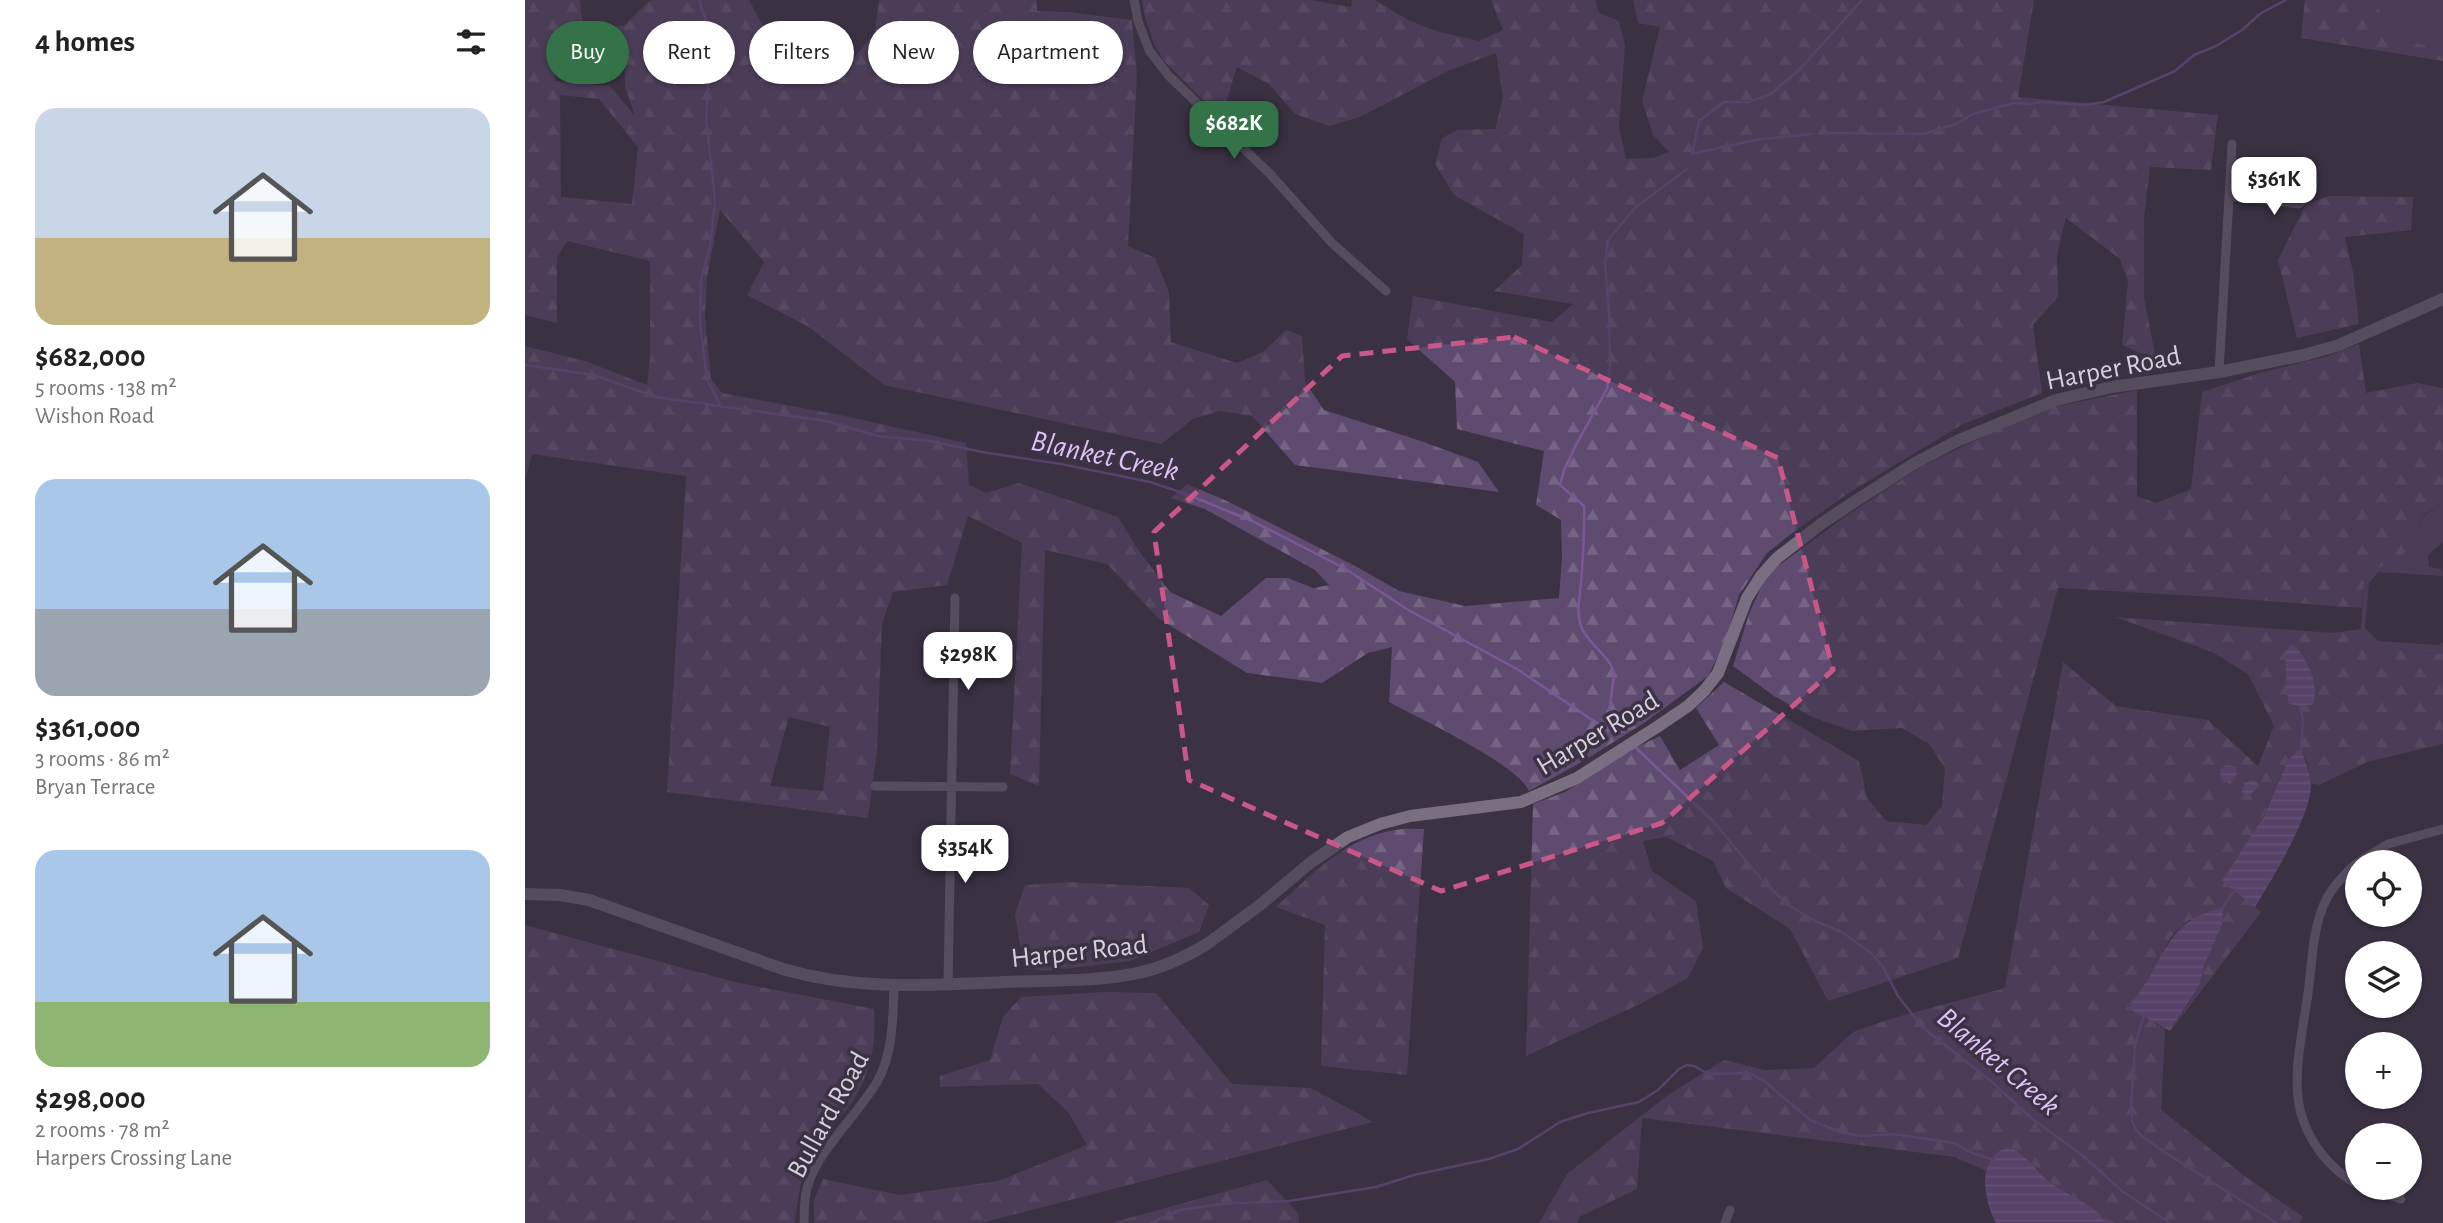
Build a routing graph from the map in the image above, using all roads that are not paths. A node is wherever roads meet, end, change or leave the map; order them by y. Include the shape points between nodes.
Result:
1 (1134, 0) edge
2 (2232, 144) dead end
3 (2230, 196) junction
4 (2308, 196) dead end
5 (1386, 291) dead end
6 (2443, 299) edge
7 (2219, 372) junction
8 (955, 598) dead end
9 (875, 786) dead end
10 (952, 786) junction
11 (1003, 787) dead end
12 (2443, 829) edge
13 (2378, 850) edge
14 (2345, 876) edge
15 (525, 894) edge
16 (948, 984) junction
17 (894, 986) junction
18 (2345, 1175) edge
19 (1730, 1210) dead end
20 (804, 1223) edge
21 (1725, 1223) edge

1 - 5 street via 1149,50 1168,75 1270,174 1332,243
2 - 3 street
3 - 4 street via 2299,204
3 - 7 street
6 - 7 street, Harper Road via 2339,345
7 - 16 street, Harper Road via 2056,400 1957,440 1888,481 1800,539 1761,576 1747,598 1718,673 1704,691 1577,778 1521,802 1433,812 1361,830 1332,847 1207,944 1151,970 1113,977
8 - 10 street
9 - 10 street
10 - 11 street
10 - 16 street
12 - 13 street
14 - 18 street via 2322,908 2316,931 2298,1093 2310,1136 2330,1164
15 - 17 street, Harper Road via 589,900 808,976
16 - 17 street, Harper Road
17 - 20 street, Bullard Road via 888,1049 878,1080 808,1184
19 - 21 street

